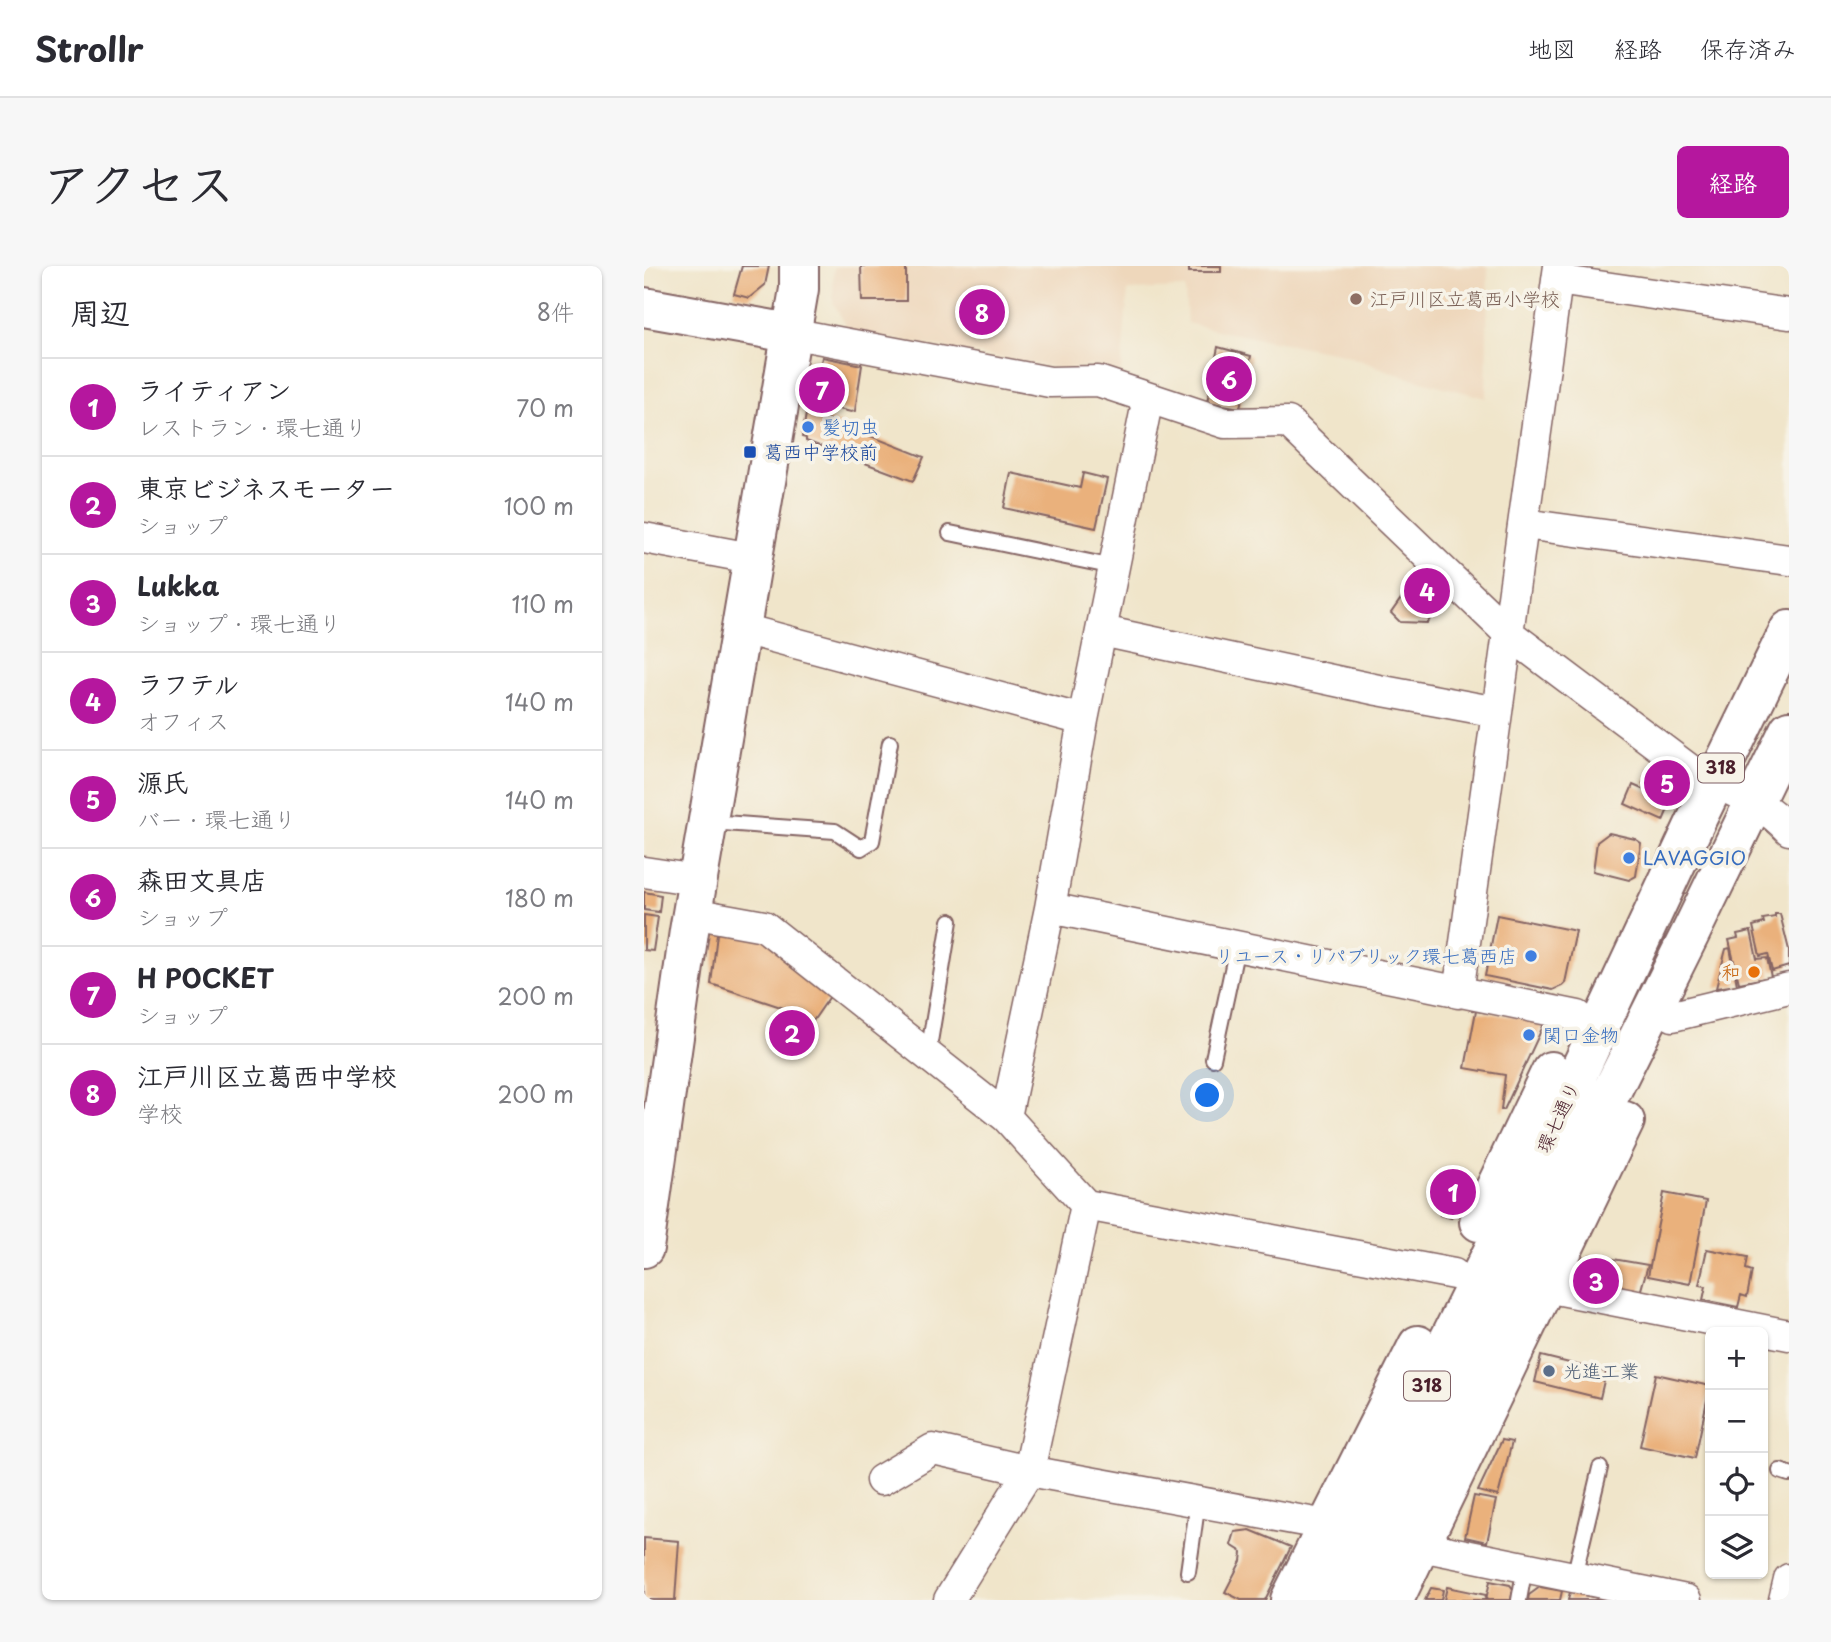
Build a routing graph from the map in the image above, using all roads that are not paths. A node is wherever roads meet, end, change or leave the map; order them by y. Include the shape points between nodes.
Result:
1 (799, 266) edge
2 (1558, 273) edge
3 (644, 307) edge
4 (1789, 314) edge
5 (790, 333) junction
6 (1147, 398) junction
7 (1524, 524) junction
8 (950, 533) dead end
9 (644, 538) edge
10 (751, 558) junction
11 (1789, 560) edge
12 (1114, 568) junction
13 (739, 628) junction
14 (1789, 629) edge
15 (1102, 631) junction
16 (1508, 633) junction
17 (1497, 712) junction
18 (1083, 720) junction
19 (1789, 730) edge
20 (890, 743) dead end
21 (1714, 784) junction
22 (1755, 800) junction
23 (708, 822) junction
24 (1789, 830) edge
25 (644, 872) edge
26 (695, 896) junction
27 (1051, 908) junction
28 (1656, 909) junction
29 (950, 921) dead end
30 (1691, 932) junction
31 (1237, 947) junction
32 (1789, 988) edge
33 (1458, 993) junction
34 (1578, 1016) junction
35 (1673, 1016) junction
36 (928, 1055) junction
37 (1213, 1059) dead end
38 (1006, 1117) junction
39 (1548, 1178) junction
40 (1086, 1205) junction
41 (644, 1248) edge
42 (1454, 1274) junction
43 (1546, 1287) junction
44 (1789, 1335) edge
45 (1600, 1468) dead end
46 (1029, 1471) junction
47 (881, 1480) dead end
48 (1198, 1501) junction
49 (1326, 1525) junction
50 (1421, 1546) junction
51 (1525, 1567) junction
52 (1188, 1572) dead end
53 (1574, 1577) junction
54 (1789, 1579) edge
55 (949, 1600) edge
56 (1290, 1600) edge
57 (1320, 1600) edge
58 (1359, 1600) edge
59 (1394, 1600) edge
60 (1519, 1600) edge
61 (1686, 1600) edge
62 (1784, 1600) edge

1 - 5 main road via 800,285
2 - 4 street
2 - 7 street
3 - 5 main road
5 - 6 street via 1051,382 1098,381
5 - 10 main road
6 - 12 street
6 - 16 street via 1225,423 1288,422
7 - 11 street
7 - 16 street
8 - 12 lane
9 - 10 street
10 - 13 main road
12 - 15 street
13 - 18 street
13 - 23 main road
14 - 21 main road, 環七通り / 318
15 - 17 street
15 - 18 street
16 - 17 street
16 - 21 street
17 - 33 street
18 - 27 street
19 - 22 main road, 環七通り / 318
20 - 23 lane via 872,841 861,848 835,831
21 - 22 street
21 - 28 main road, 環七通り / 318
22 - 24 street
22 - 30 main road, 環七通り / 318
23 - 26 main road
25 - 26 street
26 - 36 street via 764,926
26 - 41 main road
27 - 31 street
27 - 38 street
28 - 34 main road via 1589,994
28 - 39 main road, 環七通り / 318
29 - 36 lane
30 - 35 main road, 318
30 - 39 main road, 環七通り / 318
31 - 33 street
31 - 37 lane
32 - 35 street
33 - 34 street
34 - 42 main road
35 - 43 main road, 318
36 - 38 street
38 - 40 street
39 - 57 main road, 環七通り / 318
39 - 58 main road, 環七通り / 318
40 - 42 street
40 - 46 street
42 - 49 main road
43 - 44 street
43 - 50 main road, 318
45 - 53 lane
46 - 47 street via 933,1449
46 - 48 street
46 - 55 street
48 - 49 street
48 - 52 lane
49 - 56 main road
50 - 51 street
50 - 59 main road, 318
51 - 53 street
51 - 60 lane
53 - 61 street
54 - 62 street

